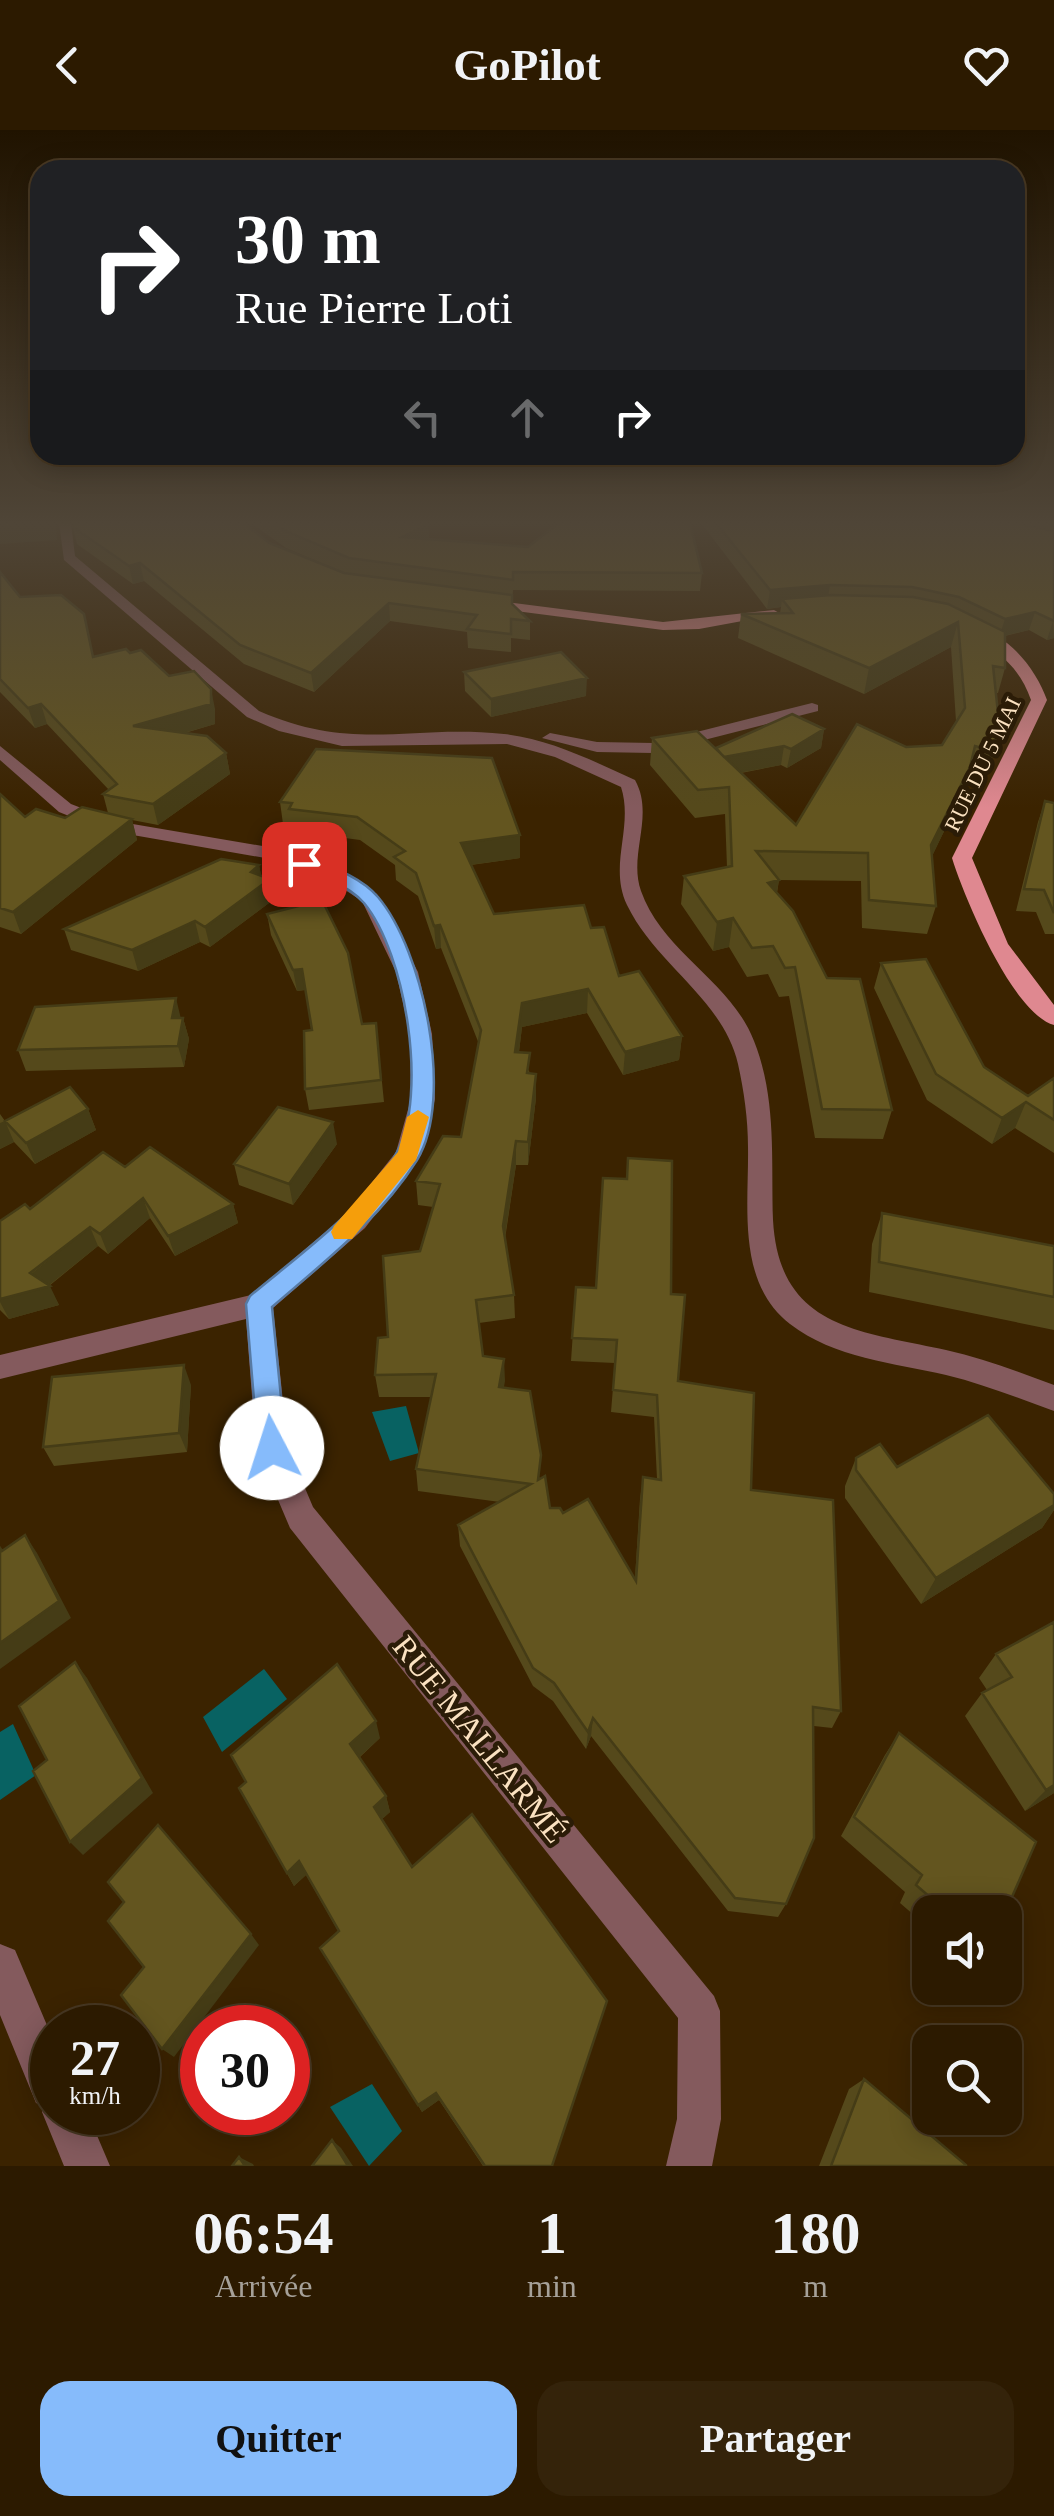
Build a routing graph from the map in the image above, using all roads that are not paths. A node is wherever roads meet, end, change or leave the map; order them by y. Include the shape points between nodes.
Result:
1 (140, 618) edge
2 (601, 618) edge
3 (747, 618) edge
4 (958, 626) edge
5 (812, 708) dead end
6 (492, 737) junction
7 (0, 751) edge
8 (1054, 1018) edge
9 (259, 1304) junction
10 (0, 1367) edge
11 (1054, 1398) edge
12 (0, 1964) edge
13 (30, 2035) edge
14 (74, 2135) edge
15 (87, 2166) edge
16 (689, 2166) edge

1 - 6 street via 253,714 287,732 361,742
2 - 3 main road via 664,626
4 - 8 main road, RUE DU 5 MAI via 1018,660 1031,672 1040,700 962,858 998,947
5 - 6 street via 653,748 597,748 516,731
6 - 11 street via 629,784 636,798 626,865 630,890 665,951 732,1018 760,1123 768,1275 796,1312 837,1336 970,1368
7 - 9 street via 64,808 111,826 274,854 332,873 370,898 383,920 406,972 421,1034 423,1099 408,1154 356,1221
9 - 10 street
9 - 16 street, RUE MALLARMÉ via 272,1448 300,1517 700,2011 698,2120
12 - 13 street
14 - 15 street

